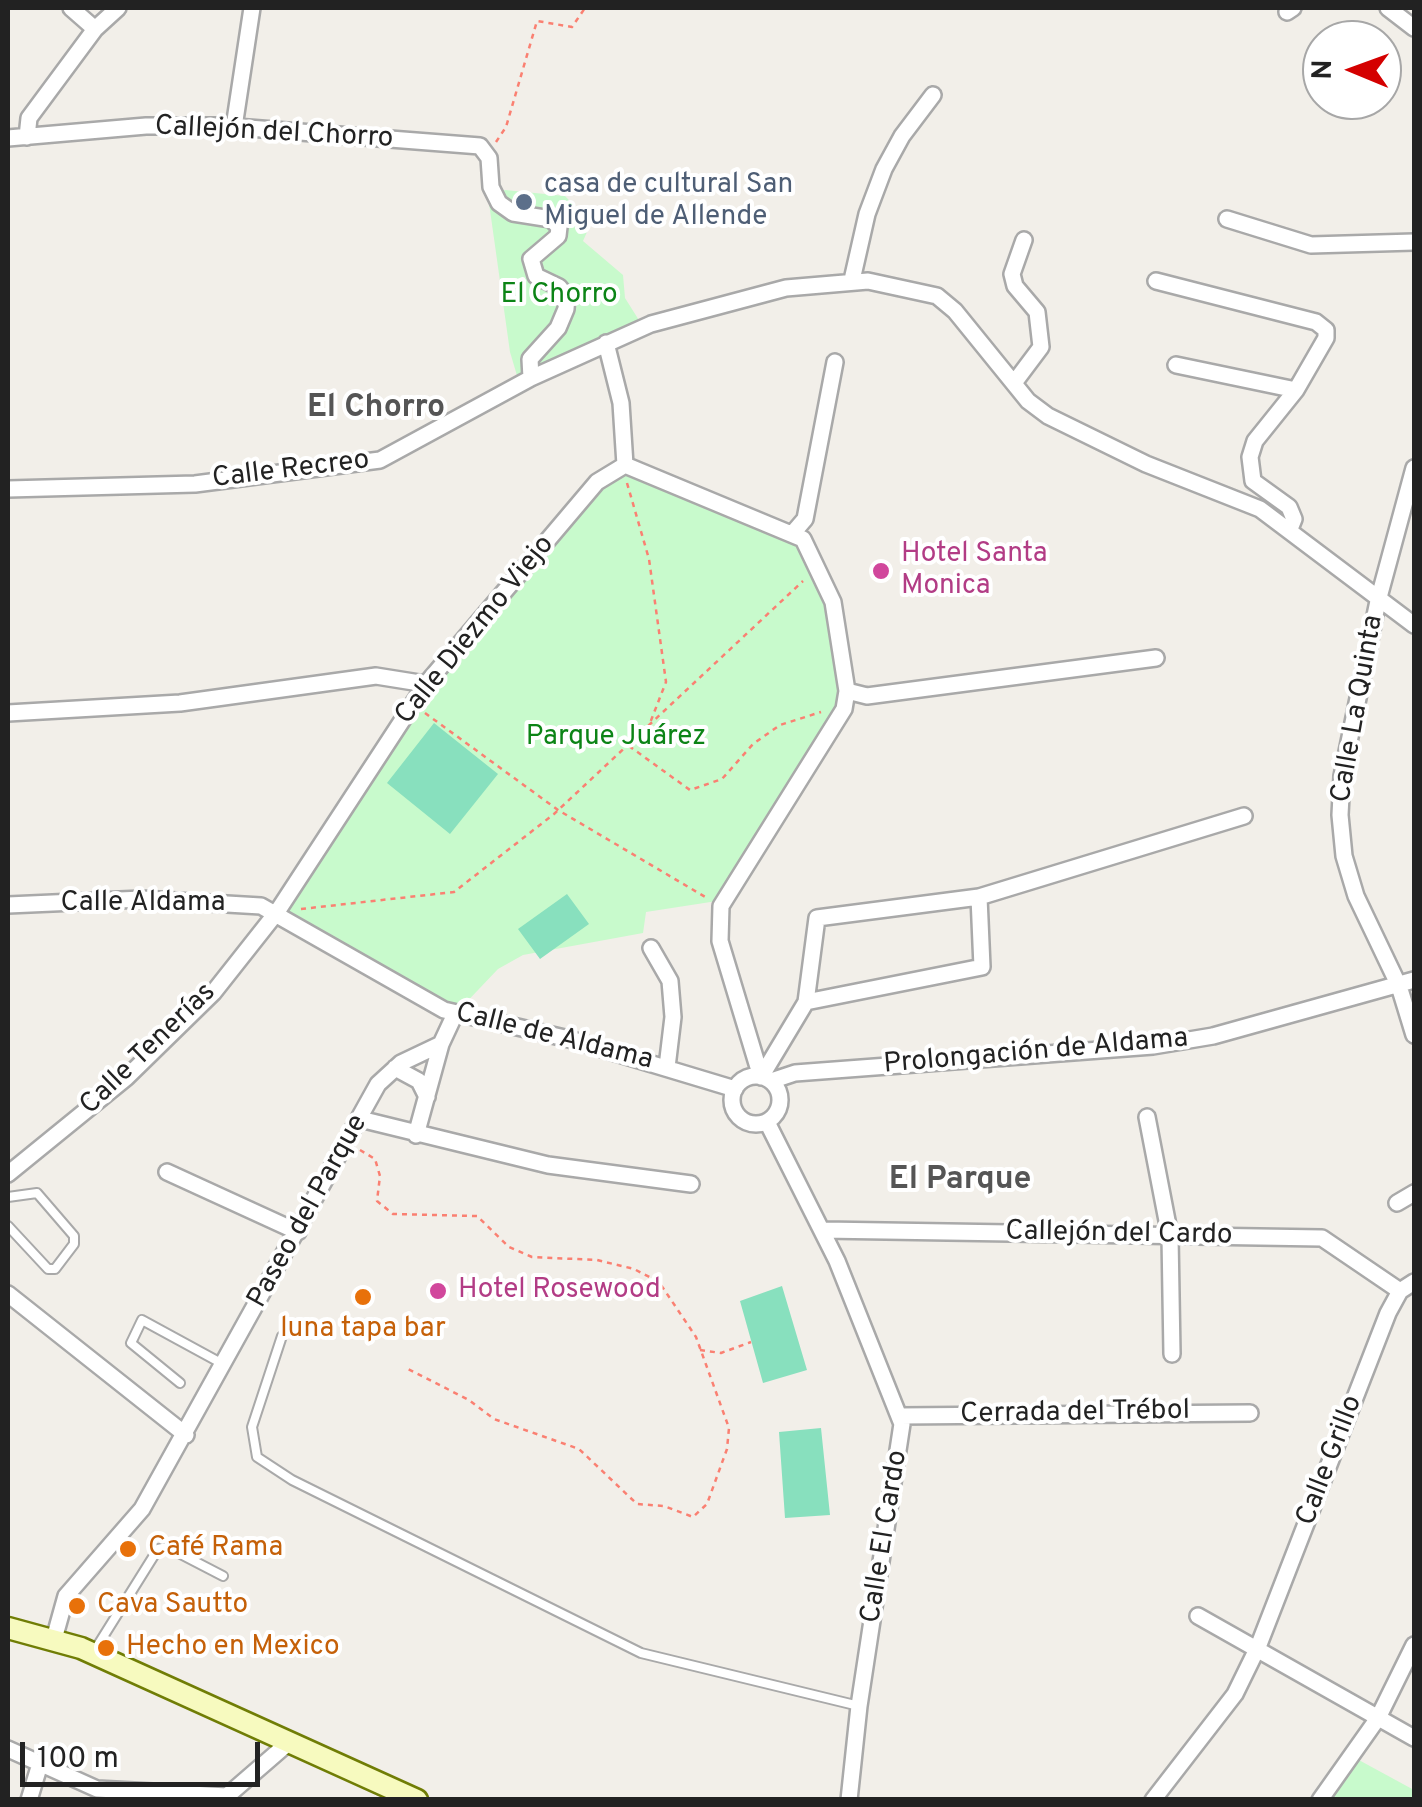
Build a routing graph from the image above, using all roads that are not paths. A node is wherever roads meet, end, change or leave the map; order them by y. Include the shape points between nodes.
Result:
1 (71, 8) edge
2 (118, 8) edge
3 (252, 8) edge
4 (1388, 8) edge
5 (1414, 28) edge
6 (95, 29) junction
7 (933, 94) dead end
8 (234, 127) junction
9 (27, 136) junction
10 (8, 138) edge
11 (1227, 219) dead end
12 (1024, 240) dead end
13 (1414, 242) edge
14 (852, 280) junction
15 (1156, 281) dead end
16 (606, 343) junction
17 (835, 362) dead end
18 (1176, 365) dead end
19 (531, 378) junction
20 (1014, 382) junction
21 (1296, 390) junction
22 (625, 466) junction
23 (1414, 468) edge
24 (8, 489) edge
25 (1290, 528) junction
26 (793, 533) junction
27 (1378, 601) junction
28 (1414, 624) edge
29 (1156, 658) dead end
30 (426, 684) junction
31 (848, 691) junction
32 (8, 713) edge
33 (1244, 816) dead end
34 (979, 897) junction
35 (8, 905) edge
36 (277, 912) junction
37 (651, 948) dead end
38 (1407, 983) edge
39 (806, 1002) junction
40 (455, 1014) junction
41 (1414, 1035) edge
42 (440, 1044) junction
43 (667, 1067) junction
44 (395, 1068) junction
45 (764, 1078) junction
46 (735, 1089) junction
47 (427, 1097) junction
48 (1147, 1118) dead end
49 (360, 1119) junction
50 (767, 1122) junction
51 (416, 1135) junction
52 (167, 1172) dead end
53 (8, 1174) edge
54 (690, 1184) dead end
55 (1414, 1194) edge
56 (8, 1197) edge
57 (1397, 1202) dead end
58 (8, 1226) edge
59 (822, 1230) junction
60 (298, 1232) junction
61 (1170, 1236) junction
62 (1407, 1286) edge
63 (8, 1294) edge
64 (282, 1336) dead end
65 (1172, 1354) dead end
66 (225, 1365) junction
67 (180, 1382) dead end
68 (1250, 1413) dead end
69 (900, 1416) junction
70 (186, 1435) junction
71 (223, 1576) dead end
72 (1198, 1616) dead end
73 (10, 1626) edge
74 (54, 1639) junction
75 (1414, 1645) edge
76 (1258, 1648) junction
77 (93, 1653) junction
78 (859, 1706) junction
79 (1378, 1718) junction
80 (1414, 1738) edge
81 (287, 1744) junction
82 (8, 1749) edge
83 (40, 1764) junction
84 (379, 1792) edge
85 (29, 1800) edge
86 (417, 1800) edge
87 (849, 1800) edge
88 (1153, 1800) edge
89 (1320, 1800) edge

1 - 6 street
2 - 6 street
3 - 8 street
4 - 5 street
6 - 9 street via 29,118
7 - 14 street via 884,170
8 - 9 street, Callejón del Chorro
8 - 19 street, Callejón del Chorro via 480,146 499,203 558,227 558,236 530,259 536,276 567,298 566,309 530,359
9 - 10 street, Callejón del Chorro
11 - 13 street via 1311,245
12 - 20 street via 1012,274 1036,312 1041,347
14 - 16 street, Calle Recreo via 746,298
14 - 20 street, Calle Recreo via 937,296
15 - 21 street via 1316,322 1326,338
16 - 19 street, Calle Recreo
16 - 22 street via 622,403
17 - 26 street via 805,519
18 - 21 street
19 - 24 street, Calle Recreo via 380,460 163,486
20 - 25 street, Calle Recreo via 1048,416 1097,442 1260,509
21 - 25 street via 1250,457 1254,481 1288,507
22 - 26 street
22 - 30 street, Calle Diezmo Viejo via 598,482
23 - 27 street, Calle La Quinta
25 - 27 street
26 - 31 street via 819,566 833,602
27 - 28 street
27 - 38 street, Calle La Quinta via 1340,815 1356,896
29 - 31 street via 867,696
30 - 32 street via 376,676 146,707
30 - 36 street, Calle Diezmo Viejo
31 - 45 street via 834,727 721,906 720,941
33 - 34 street
34 - 39 street via 818,918
34 - 39 street via 982,967
35 - 36 street, Calle Aldama via 142,899
36 - 40 street, Calle de Aldama
36 - 53 street, Calle Tenerías via 160,1048
37 - 43 street via 670,981
38 - 41 street, Calle La Quinta
38 - 45 street, Prolongación de Aldama via 1153,1046
39 - 45 street
40 - 42 street
40 - 43 street, Calle de Aldama
42 - 44 street, Paseo del Parque
42 - 47 street
43 - 46 street, Calle de Aldama
44 - 47 street via 419,1082
44 - 49 street, Paseo del Parque
45 - 46 street via 750,1077
45 - 50 street via 780,1100
46 - 50 street via 738,1115
47 - 51 street
48 - 61 street
49 - 51 street
49 - 60 street, Paseo del Parque
50 - 59 street, Calle El Cardo
51 - 54 street via 548,1165
52 - 60 street
55 - 57 street
56 - 58 lane via 38,1193 74,1244 48,1269
59 - 61 street, Callejón del Cardo
59 - 69 street, Calle El Cardo
60 - 66 street, Paseo del Parque
61 - 62 street, Callejón del Cardo via 1322,1238
61 - 65 street
62 - 76 street, Calle Grillo
63 - 70 street
64 - 78 lane via 252,1427 257,1457 280,1472 641,1653
66 - 67 lane via 142,1320 131,1343
66 - 70 street, Paseo del Parque
68 - 69 street, Cerrada del Trébol
69 - 78 street, Calle El Cardo via 900,1456
70 - 74 street, Paseo del Parque via 142,1509 66,1596
71 - 77 lane via 167,1546 158,1549
72 - 76 street
73 - 74 main road
74 - 77 main road
75 - 79 street
76 - 79 street
76 - 88 street, Calle Grillo via 1228,1704
77 - 81 main road
78 - 87 street, Calle El Cardo
79 - 80 street
79 - 89 street
81 - 83 street via 227,1796 97,1789
81 - 84 main road
82 - 83 street
83 - 85 street
84 - 86 main road

